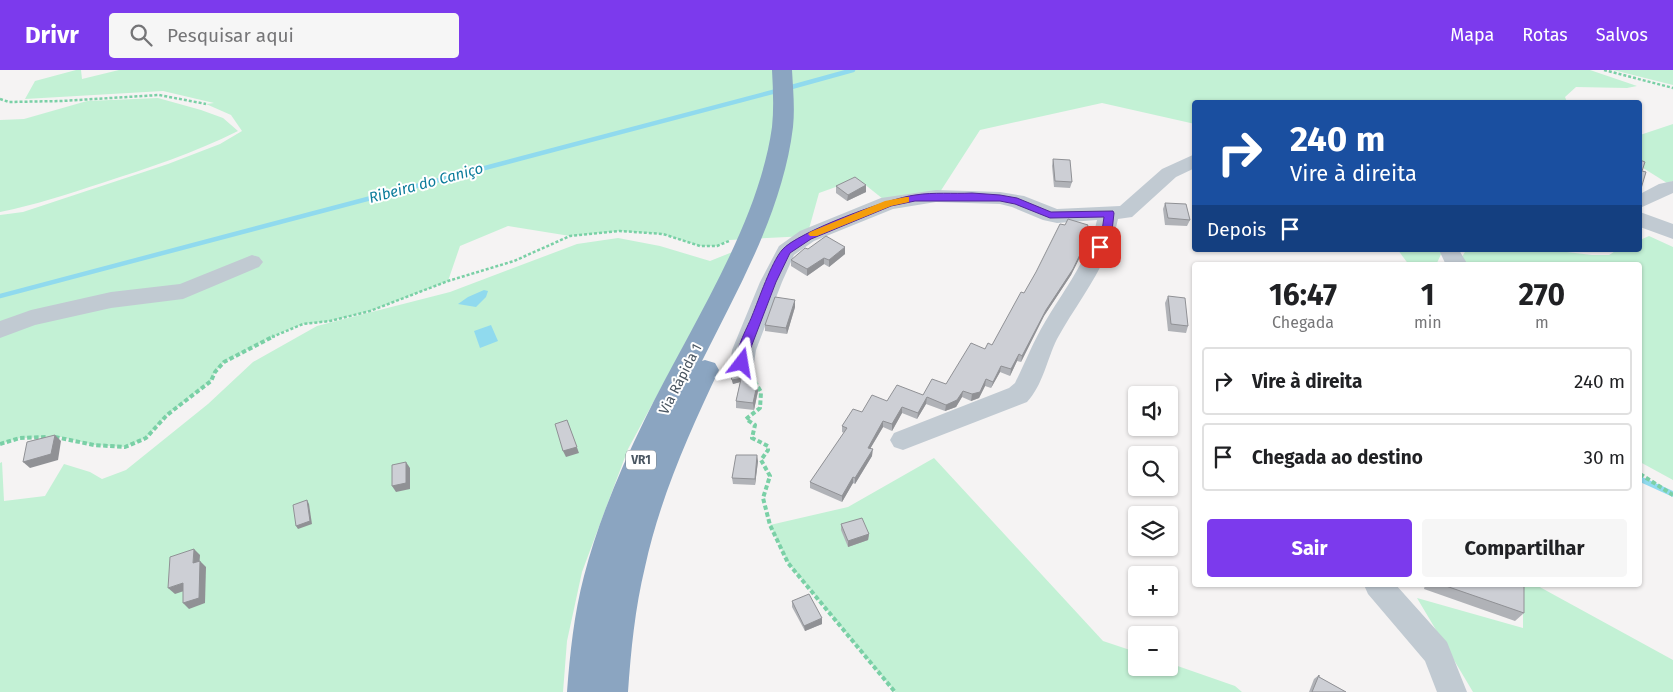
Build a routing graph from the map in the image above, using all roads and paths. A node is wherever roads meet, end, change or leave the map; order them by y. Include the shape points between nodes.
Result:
1 (782, 70) edge
2 (797, 70) edge
3 (1604, 70) edge
4 (1673, 88) edge
5 (0, 99) edge
6 (206, 104) dead end
7 (1192, 162) edge
8 (1673, 187) edge
9 (1642, 201) edge
10 (1109, 213) junction
11 (1642, 219) edge
12 (1670, 226) edge
13 (750, 244) junction
14 (252, 262) dead end
15 (0, 330) edge
16 (742, 363) joint
17 (903, 440) dead end
18 (0, 444) edge
19 (1642, 475) edge
20 (1673, 495) edge
21 (1380, 587) edge
22 (585, 692) edge
23 (610, 692) edge
24 (895, 692) edge
25 (1452, 692) edge

1 - 13 highway, Via Rápida 1 / VR1 via 783,133
2 - 13 highway, Via Rápida 1 / VR1 via 800,110 794,161 779,210
3 - 4 path
5 - 6 path via 8,102 62,101 159,94
7 - 10 street via 1169,173 1125,212
8 - 9 street
10 - 16 street via 1057,216 1000,198 936,196 888,203 807,236 786,251 771,282
10 - 17 street via 1107,231 1085,278 1045,341 1023,390 1018,395
11 - 12 street
13 - 18 path via 729,240 717,246 700,246 663,234 620,231 570,236 514,261 448,281 370,311 303,324 282,332 224,362 211,381 166,415 146,438 125,447 94,445 61,437 20,438
13 - 22 highway, Via Rápida 1 / VR1 via 649,442 624,503 600,576 591,623
13 - 23 highway, Via Rápida 1 / VR1 via 691,399 646,503 620,604
14 - 15 street via 183,291 102,302 30,318
16 - 24 path via 747,366 761,392 760,408 746,419 755,425 752,438 768,446 761,460 770,476 763,498 770,525 788,563
19 - 20 path
21 - 25 street via 1437,652

